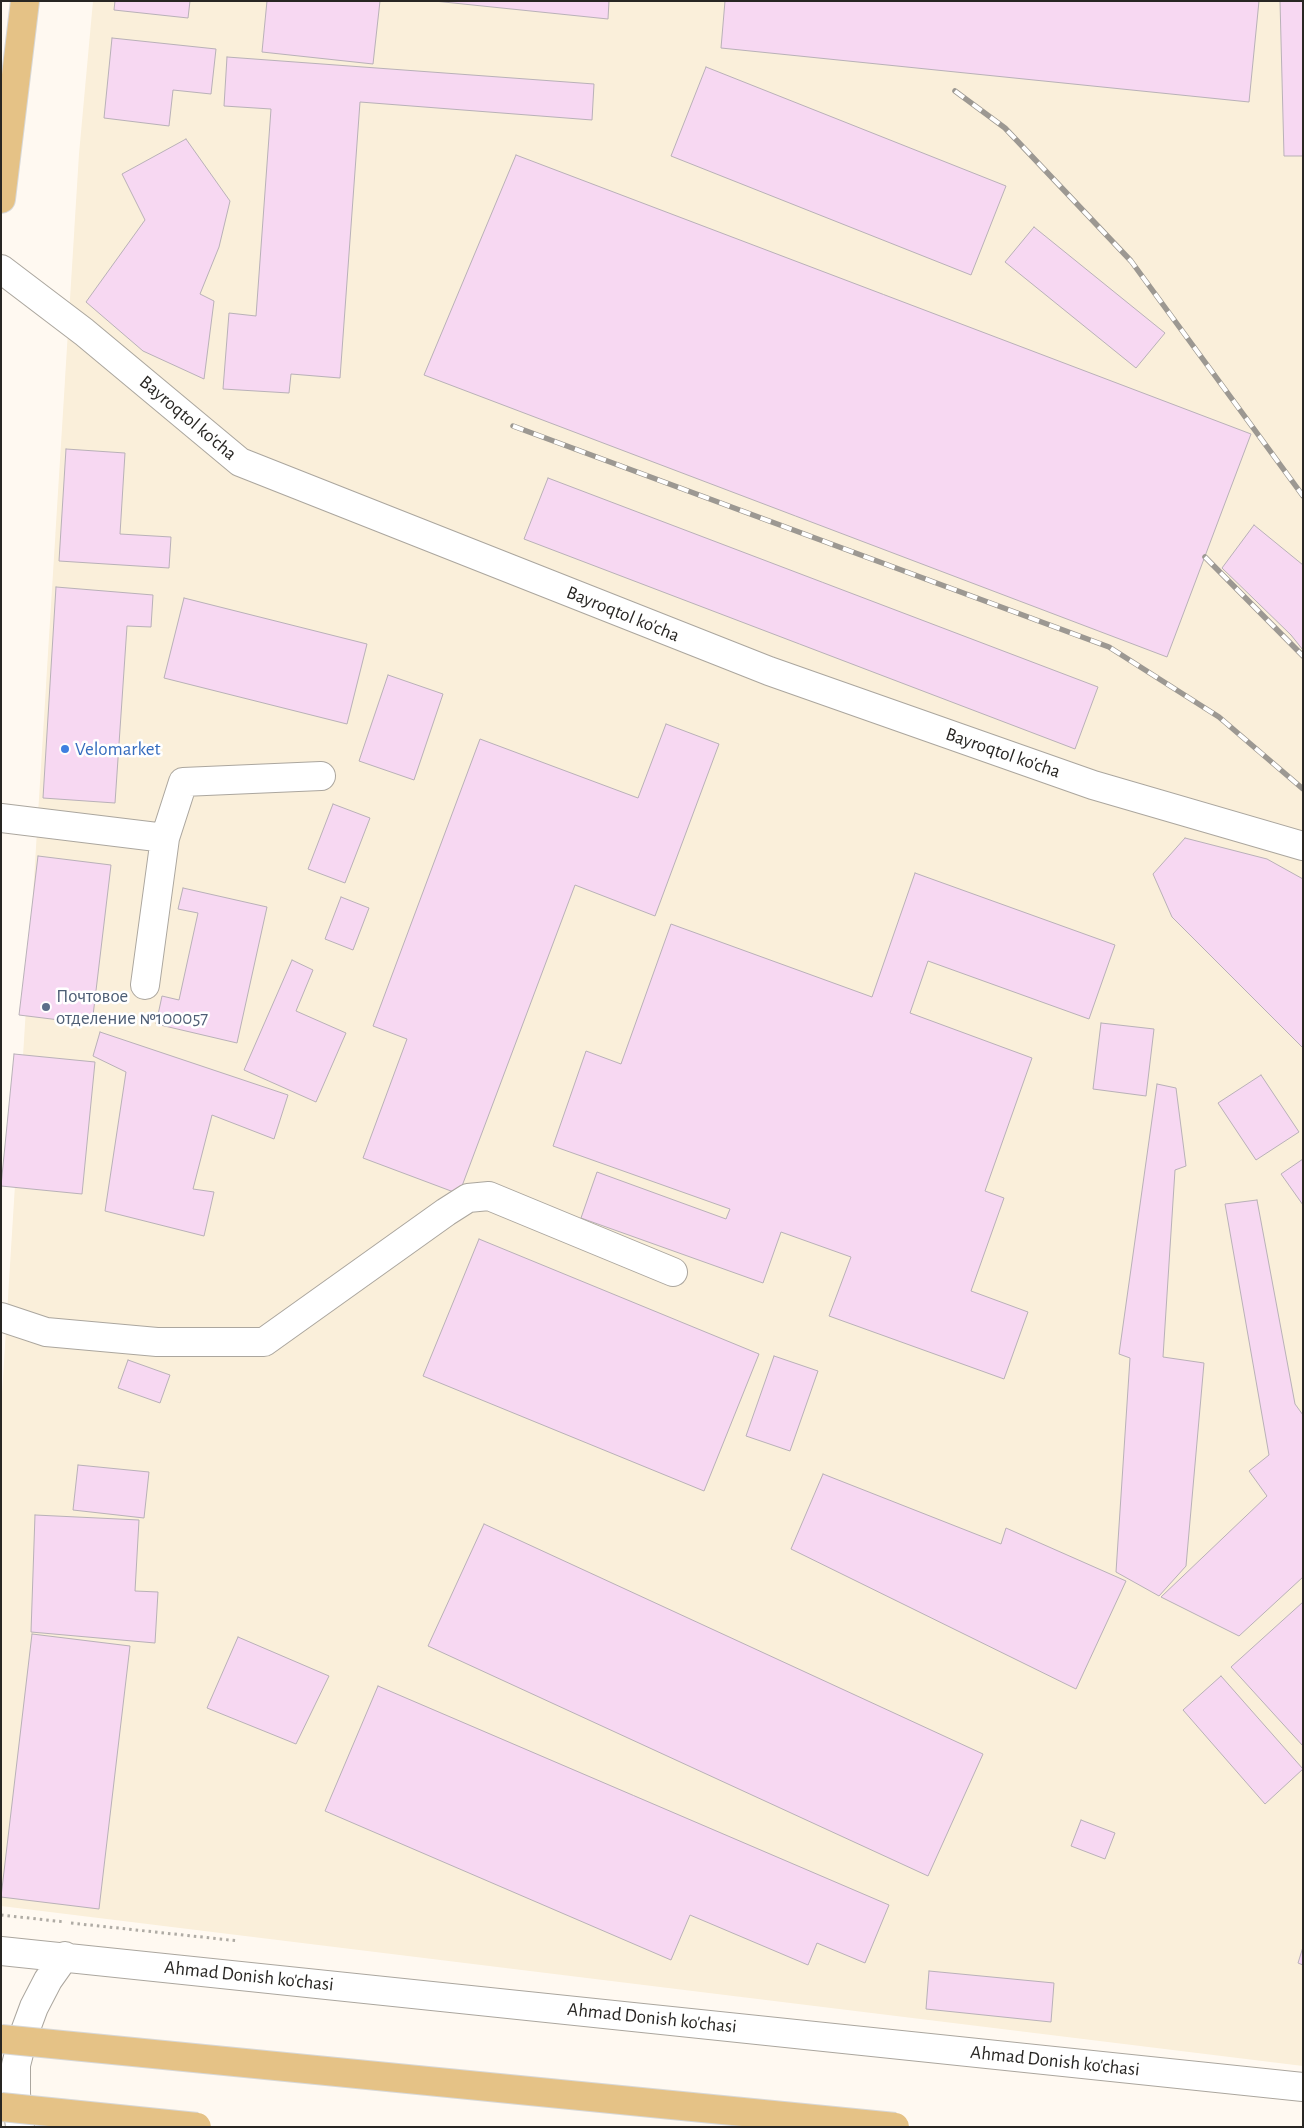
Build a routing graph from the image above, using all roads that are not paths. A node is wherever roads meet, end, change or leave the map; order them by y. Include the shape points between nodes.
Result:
1 (25, 1) edge
2 (1, 200) edge
3 (1, 269) edge
4 (321, 776) dead end
5 (1, 818) edge
6 (165, 838) junction
7 (1303, 846) edge
8 (145, 985) dead end
9 (673, 1272) dead end
10 (1, 1317) edge
11 (1, 1951) edge
12 (65, 1956) junction
13 (1, 2039) edge
14 (1303, 2087) edge
15 (1, 2107) edge
16 (20, 2127) edge
17 (197, 2127) edge
18 (895, 2127) edge

1 - 2 main road
3 - 7 street, Bayroqtol ko'cha via 84,332 240,462 769,671 1093,785
4 - 6 street via 183,782
5 - 6 street
6 - 8 street
9 - 10 street via 489,1196 468,1198 446,1212 264,1342 156,1342 46,1332
11 - 12 street, Ahmad Donish ko'chasi
12 - 14 street, Ahmad Donish ko'chasi
12 - 16 street via 48,1980 24,2034 16,2065
13 - 18 main road, bridge
15 - 17 main road, bridge

